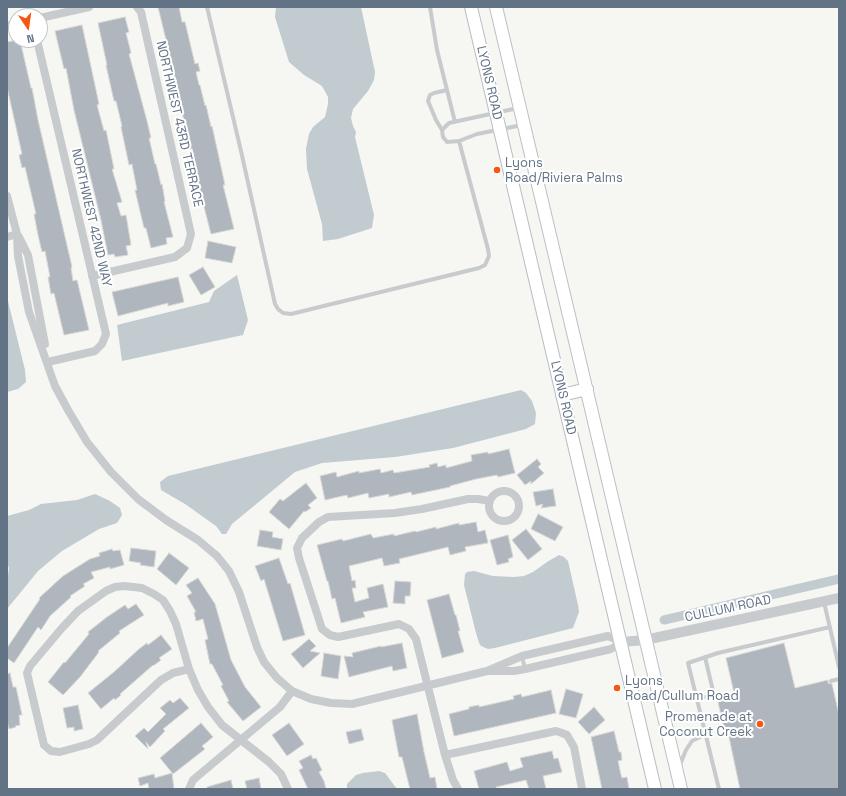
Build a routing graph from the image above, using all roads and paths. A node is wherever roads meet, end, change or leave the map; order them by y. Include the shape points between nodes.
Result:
1 (89, 7) edge
2 (137, 7) edge
3 (207, 7) edge
4 (430, 7) edge
5 (471, 7) edge
6 (496, 7) edge
7 (48, 16) edge
8 (39, 48) edge
9 (447, 90) junction
10 (520, 108) junction
11 (496, 113) junction
12 (455, 122) junction
13 (524, 125) junction
14 (442, 130) junction
15 (500, 130) junction
16 (459, 140) junction
17 (7, 196) edge
18 (17, 234) junction
19 (7, 237) edge
20 (92, 276) junction
21 (37, 297) junction
22 (27, 300) junction
23 (48, 362) junction
24 (587, 389) junction
25 (562, 395) junction
26 (490, 501) dead end
27 (839, 598) edge
28 (824, 602) junction
29 (830, 627) junction
30 (645, 640) junction
31 (622, 642) junction
32 (522, 656) junction
33 (705, 657) junction
34 (839, 666) edge
35 (189, 668) junction
36 (525, 669) junction
37 (487, 671) junction
38 (839, 679) edge
39 (831, 681) dead end
40 (427, 686) junction
41 (292, 691) junction
42 (697, 699) junction
43 (706, 734) junction
44 (241, 740) junction
45 (445, 756) junction
46 (677, 773) junction
47 (189, 788) edge
48 (288, 789) edge
49 (458, 789) edge
50 (582, 789) edge
51 (656, 789) edge
52 (680, 789) edge
53 (719, 789) edge

1 - 7 street
2 - 20 street, NORTHWEST 43RD TERRACE via 141,12 191,234 187,248 175,257
3 - 16 lane via 275,304 283,313 291,314 485,265 489,256 488,249
4 - 9 lane
5 - 11 main road, LYONS ROAD
6 - 10 main road, LYONS ROAD
8 - 20 street, NORTHWEST 42ND WAY
9 - 12 lane
9 - 14 lane via 434,93 428,101
10 - 11 lane
10 - 13 main road, LYONS ROAD
11 - 12 lane
11 - 15 main road, LYONS ROAD
12 - 14 lane via 449,123
13 - 15 lane
13 - 24 main road, LYONS ROAD
14 - 16 lane via 447,142
15 - 16 lane
15 - 25 main road, LYONS ROAD
17 - 18 street
18 - 19 street
18 - 21 street via 28,255
18 - 22 street via 18,256
20 - 23 street, NORTHWEST 42ND WAY via 106,334 102,344 95,351
21 - 22 lane
21 - 23 street
22 - 23 street
23 - 41 street via 55,386 68,410 87,442 111,472 138,499 198,540 217,556 229,571 264,662
24 - 25 main road
24 - 30 main road, LYONS ROAD
25 - 31 main road, LYONS ROAD
26 - 40 street via 468,499 395,513 328,518 302,538 297,548 322,629 338,637 399,624 409,629 416,639
27 - 28 street, CULLUM ROAD
28 - 29 lane
28 - 30 street, CULLUM ROAD
29 - 33 lane
29 - 34 lane
30 - 31 street, CULLUM ROAD
30 - 46 main road, LYONS ROAD
31 - 32 street via 608,636
31 - 36 street via 611,649
31 - 51 main road, LYONS ROAD
32 - 36 lane
32 - 37 street
33 - 42 lane via 688,663
33 - 42 lane via 714,695
35 - 35 street via 161,680 97,740 60,752 51,751 44,745 27,673 30,666 78,611 106,591 124,586 142,588 163,600 176,624
35 - 44 street via 208,707 222,725
36 - 37 street
37 - 40 street
38 - 39 lane
40 - 41 street via 352,704 311,699
40 - 45 street
41 - 44 street via 280,707
42 - 43 lane
43 - 46 lane via 692,741
43 - 53 lane
44 - 47 street via 193,780
44 - 48 street via 281,774
45 - 49 street
45 - 50 street via 556,731 567,735 574,747
46 - 52 main road, LYONS ROAD

